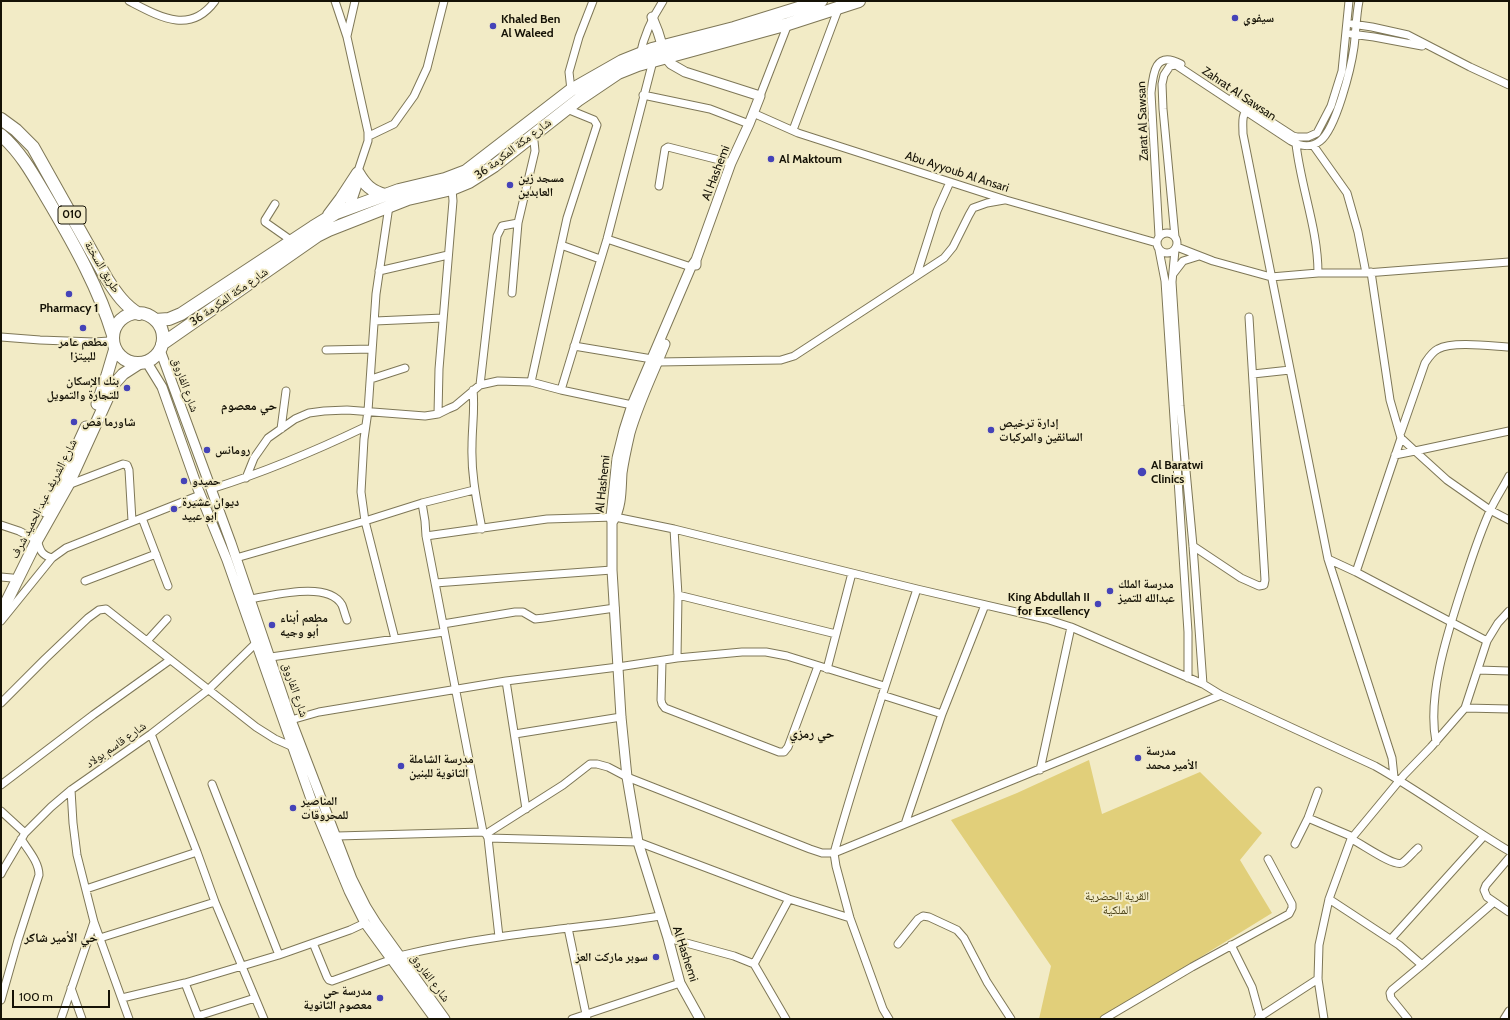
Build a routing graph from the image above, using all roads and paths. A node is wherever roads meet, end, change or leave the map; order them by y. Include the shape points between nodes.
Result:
1 (129, 1) edge
2 (215, 1) edge
3 (335, 1) edge
4 (356, 1) edge
5 (444, 1) edge
6 (593, 1) edge
7 (663, 1) edge
8 (821, 1) edge
9 (859, 1) edge
10 (1349, 1) edge
11 (1358, 1) edge
12 (803, 4) edge
13 (839, 7) junction
14 (652, 17) junction
15 (788, 24) junction
16 (1347, 24) junction
17 (1355, 24) junction
18 (1345, 33) junction
19 (1354, 35) junction
20 (347, 37) junction
21 (1432, 49) junction
22 (664, 52) junction
23 (639, 59) junction
24 (653, 61) junction
25 (1509, 85) edge
26 (571, 90) junction
27 (643, 96) junction
28 (760, 96) junction
29 (567, 109) junction
30 (1246, 109) junction
31 (753, 113) junction
32 (1, 119) edge
33 (749, 124) junction
34 (793, 130) junction
35 (1, 135) edge
36 (369, 136) junction
37 (531, 136) junction
38 (1296, 144) junction
39 (1313, 145) junction
40 (731, 163) junction
41 (358, 173) junction
42 (950, 182) junction
43 (659, 186) dead end
44 (452, 189) junction
45 (387, 200) junction
46 (1006, 200) junction
47 (275, 204) dead end
48 (350, 207) junction
49 (365, 215) junction
50 (326, 219) junction
51 (518, 223) junction
52 (317, 236) junction
53 (1175, 237) junction
54 (607, 239) junction
55 (292, 241) junction
56 (1158, 243) junction
57 (561, 245) junction
58 (1176, 248) junction
59 (448, 255) junction
60 (1200, 256) junction
61 (600, 259) junction
62 (1509, 262) edge
63 (694, 264) junction
64 (379, 271) junction
65 (1369, 272) junction
66 (917, 274) junction
67 (1318, 274) junction
68 (1172, 276) junction
69 (1271, 277) junction
70 (512, 293) dead end
71 (139, 314) junction
72 (1250, 317) dead end
73 (443, 318) junction
74 (155, 320) junction
75 (375, 321) junction
76 (1, 336) edge
77 (114, 342) junction
78 (574, 346) junction
79 (161, 347) junction
80 (1509, 347) edge
81 (372, 349) junction
82 (326, 350) dead end
83 (655, 360) junction
84 (143, 362) junction
85 (405, 368) dead end
86 (1290, 370) junction
87 (1253, 374) junction
88 (371, 379) junction
89 (531, 382) junction
90 (480, 385) junction
91 (473, 390) junction
92 (561, 390) junction
93 (286, 391) dead end
94 (632, 405) junction
95 (368, 411) junction
96 (438, 414) junction
97 (366, 427) junction
98 (281, 429) junction
99 (1509, 432) edge
100 (1401, 435) junction
101 (1415, 451) junction
102 (622, 454) junction
103 (1395, 455) junction
104 (1509, 476) edge
105 (246, 478) junction
106 (68, 485) junction
107 (210, 486) junction
108 (474, 490) junction
109 (199, 492) junction
110 (422, 503) junction
111 (1490, 510) junction
112 (142, 518) junction
113 (613, 518) junction
114 (1509, 520) edge
115 (132, 521) junction
116 (365, 521) junction
117 (1, 525) edge
118 (482, 529) junction
119 (674, 529) junction
120 (426, 536) junction
121 (34, 538) junction
122 (1193, 546) junction
123 (156, 554) junction
124 (52, 558) junction
125 (236, 558) junction
126 (1328, 559) junction
127 (612, 570) junction
128 (1356, 572) junction
129 (852, 573) junction
130 (6, 577) edge
131 (85, 581) dead end
132 (435, 583) junction
133 (168, 586) dead end
134 (917, 589) junction
135 (678, 595) junction
136 (250, 599) junction
137 (1, 600) edge
138 (985, 604) junction
139 (615, 608) junction
140 (1509, 611) edge
141 (1, 613) edge
142 (167, 619) dead end
143 (1, 620) edge
144 (347, 620) dead end
145 (1451, 621) junction
146 (1071, 627) junction
147 (443, 628) junction
148 (836, 634) junction
149 (395, 639) junction
150 (147, 641) junction
151 (1487, 641) junction
152 (256, 643) junction
153 (271, 657) junction
154 (677, 658) junction
155 (170, 660) junction
156 (662, 661) junction
157 (818, 666) junction
158 (618, 667) junction
159 (827, 669) junction
160 (1478, 670) junction
161 (1509, 671) edge
162 (1188, 678) junction
163 (506, 681) junction
164 (1203, 684) junction
165 (884, 686) junction
166 (208, 690) junction
167 (455, 690) junction
168 (882, 695) junction
169 (1221, 695) junction
170 (1, 703) edge
171 (1465, 708) junction
172 (1509, 709) edge
173 (942, 714) junction
174 (621, 717) junction
175 (292, 720) junction
176 (151, 734) junction
177 (515, 734) junction
178 (1436, 742) junction
179 (293, 747) junction
180 (1040, 770) junction
181 (627, 777) junction
182 (1397, 779) junction
183 (212, 784) dead end
184 (1, 785) edge
185 (71, 790) junction
186 (1318, 791) dead end
187 (322, 799) junction
188 (312, 802) junction
189 (526, 809) junction
190 (1, 811) edge
191 (1308, 818) junction
192 (905, 824) junction
193 (486, 835) junction
194 (23, 836) junction
195 (336, 836) junction
196 (1484, 836) junction
197 (1352, 838) junction
198 (638, 842) junction
199 (1295, 844) dead end
200 (1418, 848) dead end
201 (197, 852) junction
202 (1509, 852) edge
203 (834, 853) junction
204 (1509, 858) edge
205 (1268, 859) dead end
206 (2, 871) edge
207 (86, 889) junction
208 (789, 899) junction
209 (1329, 899) junction
210 (215, 902) junction
211 (1494, 902) junction
212 (1509, 912) edge
213 (660, 916) junction
214 (850, 918) junction
215 (94, 922) junction
216 (365, 923) junction
217 (568, 928) junction
218 (499, 937) junction
219 (100, 938) junction
220 (668, 938) junction
221 (1391, 939) junction
222 (313, 943) junction
223 (898, 944) dead end
224 (1231, 945) junction
225 (279, 955) junction
226 (395, 958) junction
227 (754, 964) junction
228 (242, 965) junction
229 (1422, 965) junction
230 (1318, 979) junction
231 (185, 983) junction
232 (680, 983) junction
233 (71, 988) junction
234 (122, 998) junction
235 (255, 998) junction
236 (1, 1000) edge
237 (1509, 1011) edge
238 (586, 1017) edge
239 (199, 1018) edge
240 (1258, 1018) edge
241 (61, 1019) edge
242 (82, 1019) edge
243 (129, 1019) edge
244 (264, 1019) edge
245 (435, 1019) edge
246 (445, 1019) edge
247 (572, 1019) edge
248 (700, 1019) edge
249 (786, 1019) edge
250 (889, 1019) edge
251 (1011, 1019) edge
252 (1104, 1019) edge
253 (1324, 1019) edge
254 (1408, 1019) edge
255 (1504, 1019) edge

1 - 2 street via 173,20 184,21 200,16
3 - 20 street
4 - 20 street
5 - 36 street via 427,68 414,96 394,124
6 - 26 street via 569,72
7 - 14 street
8 - 12 main road, شارع مكة المكرمة 36
9 - 13 main road, شارع مكة المكرمة 36
10 - 16 street, Zarat Al Sawsan
11 - 17 street
12 - 22 main road, شارع مكة المكرمة 36
13 - 15 main road, شارع مكة المكرمة 36
13 - 34 street
14 - 22 street
14 - 23 street
15 - 22 main road, شارع مكة المكرمة 36
15 - 28 street
16 - 17 street
16 - 18 street, Zarat Al Sawsan
17 - 19 street
17 - 21 street via 1408,35
18 - 19 street
18 - 30 street, Zarat Al Sawsan via 1342,71 1331,106 1314,136 1293,136
19 - 21 street
19 - 39 street via 1350,69 1335,116 1327,133
20 - 36 street
21 - 25 street
22 - 23 main road, شارع مكة المكرمة 36
22 - 24 main road, شارع مكة المكرمة 36
22 - 28 street via 671,64 685,72
23 - 24 main road, شارع مكة المكرمة 36
23 - 26 main road, شارع مكة المكرمة 36 via 622,61
23 - 29 main road, شارع مكة المكرمة 36
24 - 27 street
26 - 45 main road, شارع مكة المكرمة 36 via 466,171 399,190
27 - 33 street via 710,109
27 - 54 street
28 - 31 street, Al Hashemi
29 - 37 main road, شارع مكة المكرمة 36
29 - 57 street via 594,120 597,125 575,190
30 - 38 street, Zahrat Al Sawsan
30 - 53 street, Zahrat Al Sawsan via 1176,65 1167,69 1162,84 1163,108
30 - 56 street, Zarat Al Sawsan via 1174,60 1168,59 1157,64 1151,93
30 - 69 street via 1242,119 1243,134
31 - 33 street, Al Hashemi
31 - 34 street, Abu Ayyoub Al Ansari
32 - 71 main road, طريق السخنة / 010 via 33,147 107,279 130,308
33 - 40 street, Al Hashemi
34 - 42 street, Abu Ayyoub Al Ansari
35 - 77 main road, طريق السخنة / 010 via 28,165 64,227 93,283 107,316
36 - 41 street
37 - 44 main road, شارع مكة المكرمة 36 via 494,166
37 - 51 street via 536,151
38 - 39 street, Zahrat Al Sawsan
38 - 67 street via 1316,241
39 - 65 street via 1347,193
40 - 43 street via 668,147 665,149
40 - 63 street, Al Hashemi
41 - 45 main road via 371,190
41 - 48 street via 352,187
41 - 50 main road
42 - 46 street, Abu Ayyoub Al Ansari
42 - 66 street via 937,211
44 - 45 main road, شارع مكة المكرمة 36 via 408,199
44 - 59 street
45 - 48 main road, شارع مكة المكرمة 36
45 - 49 main road, شارع مكة المكرمة 36
45 - 64 street
46 - 56 street, Abu Ayyoub Al Ansari
46 - 66 street via 974,208 953,247 944,258
47 - 55 street via 265,222
48 - 49 main road via 358,214
48 - 50 main road, شارع مكة المكرمة 36
48 - 52 main road via 343,216 321,228
49 - 52 main road, شارع مكة المكرمة 36
50 - 55 main road, شارع مكة المكرمة 36
51 - 70 street
51 - 90 street via 502,226 497,236
52 - 79 main road, شارع مكة المكرمة 36
53 - 56 street via 1166,233
53 - 58 street
54 - 61 street
54 - 63 street
55 - 74 main road, شارع مكة المكرمة 36 via 181,314 169,319
56 - 58 street via 1162,252 1169,253
56 - 162 street via 1164,281 1188,632
57 - 61 street
57 - 89 street
58 - 60 street
58 - 68 street
59 - 64 street
59 - 73 street
60 - 68 street via 1183,261
60 - 69 street
61 - 78 street
62 - 65 street
63 - 83 street, Al Hashemi via 695,269
64 - 75 street
65 - 67 street
65 - 100 street via 1390,400
66 - 83 street via 806,349 781,360
67 - 69 street
68 - 122 street
69 - 86 street
71 - 74 main road via 148,315
71 - 77 main road via 133,314 118,323
72 - 87 street
73 - 75 street
73 - 96 street
74 - 79 main road via 163,336
75 - 81 street
76 - 77 street
77 - 84 main road via 119,355 126,360
77 - 121 main road, شارع الشريف عبد الحميد شرف via 107,375 97,403
78 - 83 street
78 - 92 street
79 - 84 main road via 156,355
79 - 107 street, شارع الفاروق
80 - 100 street via 1462,345 1437,349 1426,363
81 - 82 street
81 - 88 street
83 - 94 street, Al Hashemi
83 - 102 street, Al Hashemi
84 - 106 main road, شارع الشريف عبد الحميد شرف via 123,374 114,384
84 - 109 street, شارع الفاروق via 162,387
85 - 88 street
86 - 87 street
86 - 126 street
87 - 122 street via 1264,585 1259,586 1241,578
88 - 95 street
89 - 90 street via 498,381
89 - 92 street
90 - 91 street
91 - 96 street via 455,406
91 - 108 street
92 - 94 street
93 - 98 street
94 - 102 street, Al Hashemi via 624,430
95 - 96 street via 425,416
95 - 97 street
95 - 98 street via 309,413
97 - 105 street via 283,465
97 - 116 street via 361,488
98 - 105 street via 268,438 261,447
99 - 101 street
100 - 101 street
100 - 103 street
101 - 103 street
101 - 111 street via 1447,480
102 - 113 street, Al Hashemi
103 - 128 street
104 - 111 street
105 - 107 street
106 - 115 street via 123,464 127,465
106 - 121 main road, شارع الشريف عبد الحميد شرف
107 - 109 street
107 - 125 street, شارع الفاروق
108 - 110 street
108 - 118 street
109 - 112 street
109 - 152 street, شارع الفاروق via 227,560
110 - 116 street
110 - 120 street
111 - 114 street
111 - 145 street
112 - 115 street
112 - 123 street
113 - 118 street via 547,519
113 - 119 street
113 - 127 street, Al Hashemi
115 - 124 street via 66,548
116 - 125 street
116 - 149 street
117 - 121 street
118 - 120 street
119 - 129 street
119 - 135 street
120 - 132 street
121 - 124 street via 40,552
121 - 130 main road, شارع الشريف عبد الحميد شرف
121 - 141 main road, شارع الشريف عبد الحميد شرف
122 - 164 street
123 - 131 street
123 - 133 street
124 - 143 street
125 - 136 street, شارع الفاروق
126 - 128 street
126 - 182 street
127 - 132 street
127 - 139 street, Al Hashemi
128 - 145 street
129 - 134 street
129 - 148 street
130 - 137 main road, شارع الشريف عبد الحميد شرف
132 - 147 street
134 - 138 street
134 - 165 street
135 - 148 street
135 - 154 street
136 - 144 street via 314,591 338,601
136 - 153 street, شارع الفاروق
138 - 146 street
138 - 173 street
139 - 147 street via 544,618 515,612
139 - 158 street, Al Hashemi
140 - 151 street
142 - 150 street
145 - 151 street
145 - 178 street via 1433,713
146 - 162 street
146 - 180 street
147 - 149 street
147 - 167 street
148 - 159 street
149 - 153 street
150 - 155 street
150 - 170 street via 106,609 99,610
151 - 160 street
152 - 166 street, شارع قاسم بولاد
152 - 179 street, شارع الفاروق
153 - 175 street, شارع الفاروق
154 - 156 street
154 - 157 street via 754,651 787,656
155 - 166 street
155 - 184 street
156 - 157 street via 661,700 665,708 779,752 784,752 788,747
156 - 158 street
157 - 159 street
158 - 163 street
158 - 174 street, Al Hashemi
159 - 165 street
160 - 161 street
160 - 171 street
162 - 164 street
163 - 167 street
163 - 177 street
164 - 169 street
165 - 168 street
166 - 176 street, شارع قاسم بولاد
166 - 179 street via 270,736
167 - 175 street via 319,712
167 - 193 street
168 - 173 street
168 - 203 street
169 - 180 street
169 - 182 street via 1375,766
171 - 172 street
171 - 178 street
173 - 192 street
174 - 177 street
174 - 181 street, Al Hashemi
175 - 187 street, شارع الفاروق
176 - 185 street, شارع قاسم بولاد
176 - 201 street
177 - 189 street
178 - 182 street
179 - 188 street, شارع الفاروق
180 - 192 street
181 - 189 street via 608,767 590,764
181 - 198 street, Al Hashemi
181 - 203 street via 810,849
182 - 196 street
182 - 197 street
183 - 225 street
185 - 194 street, شارع قاسم بولاد
185 - 207 street via 77,855
186 - 191 street
187 - 188 street
187 - 195 street, شارع الفاروق
188 - 216 street, شارع الفاروق
189 - 193 street
190 - 194 street
191 - 197 street
191 - 199 street
192 - 203 street
193 - 195 street
193 - 198 street
193 - 218 street
194 - 206 street, شارع قاسم بولاد
194 - 236 street via 39,875
195 - 226 street, شارع الفاروق via 358,892
196 - 202 street
196 - 221 street
197 - 200 street via 1397,863 1402,863
197 - 209 street
198 - 208 street
198 - 213 street, Al Hashemi
201 - 207 street
201 - 210 street
203 - 214 street
204 - 211 street via 1486,885 1484,894
205 - 224 street via 1292,904 1291,911
207 - 215 street
208 - 214 street
208 - 227 street
209 - 221 street
209 - 230 street via 1319,945
210 - 219 street
210 - 228 street
211 - 212 street
211 - 229 street
213 - 217 street
213 - 220 street, Al Hashemi
214 - 250 street
215 - 219 street
215 - 233 street
216 - 222 street
216 - 226 street, شارع الفاروق
217 - 218 street
217 - 238 street
218 - 226 street
219 - 234 street
220 - 227 street
220 - 232 street, Al Hashemi
221 - 229 street
222 - 225 street
222 - 226 street via 327,977 332,981
223 - 251 street via 923,916 929,916 957,930
224 - 240 street via 1252,987
224 - 252 street
225 - 228 street
226 - 245 street, شارع الفاروق
226 - 246 street, شارع الفاروق
227 - 249 street
228 - 231 street
228 - 235 street
229 - 254 street via 1390,993 1391,998
230 - 240 street
230 - 253 street
231 - 234 street
231 - 239 street
232 - 238 street
232 - 248 street, Al Hashemi
233 - 241 street
233 - 242 street
234 - 243 street
235 - 239 street
235 - 244 street
237 - 255 street
238 - 247 street

